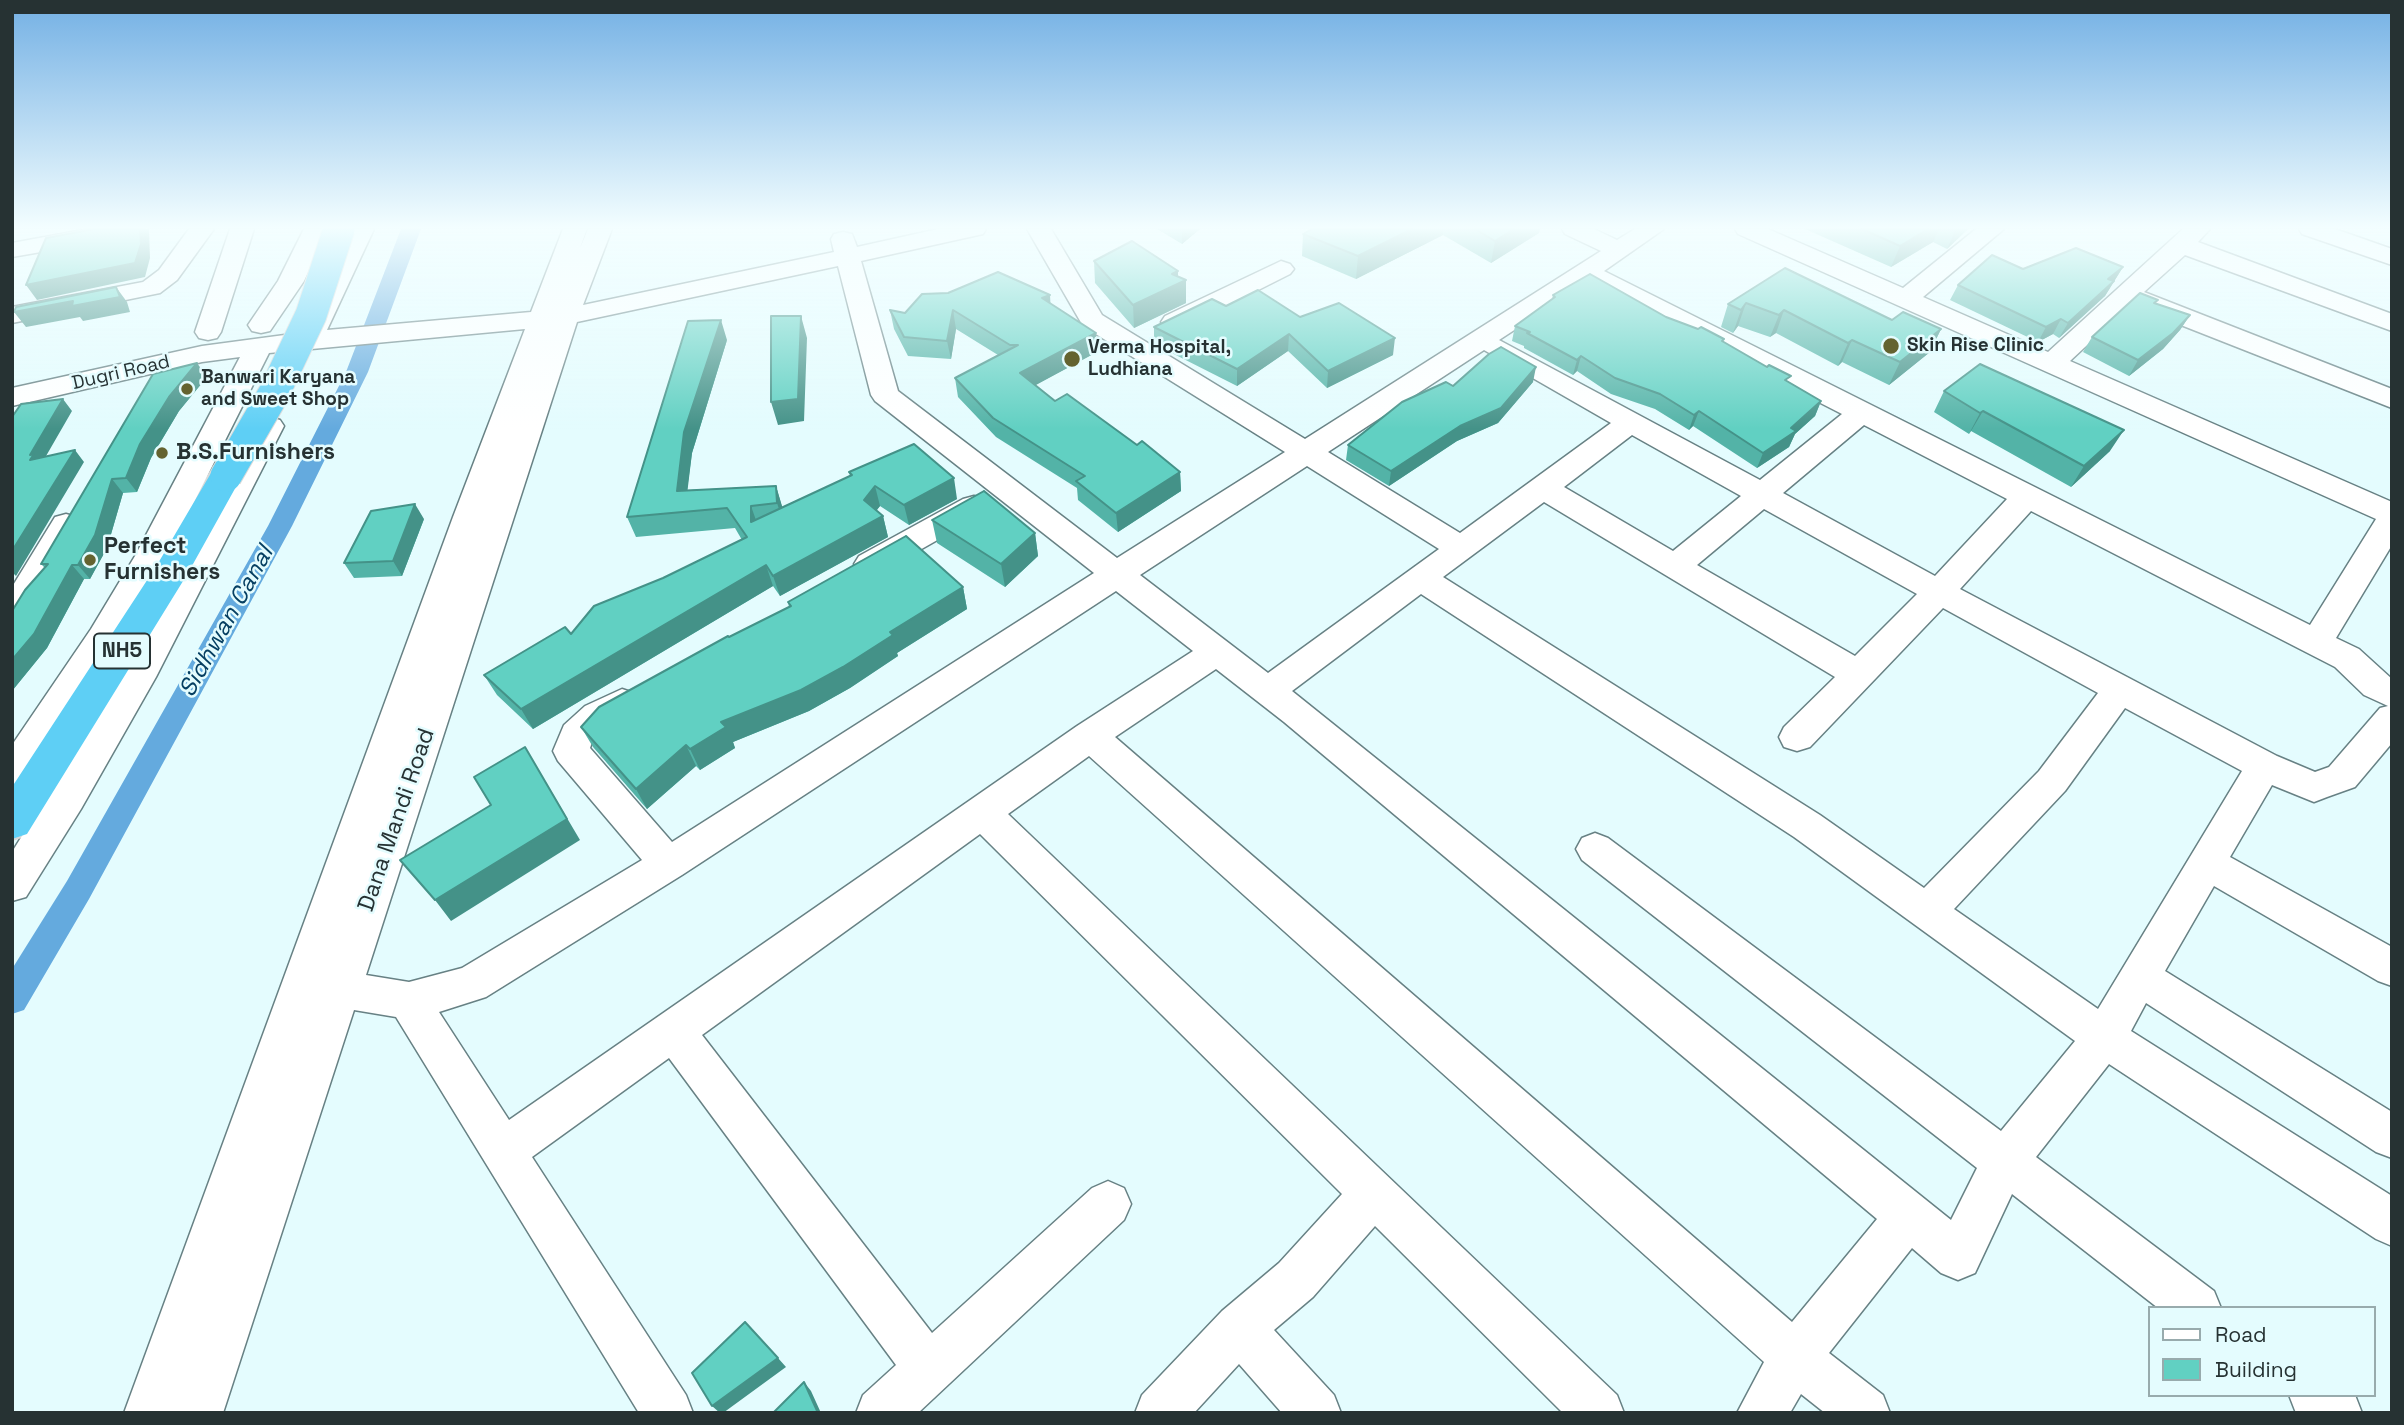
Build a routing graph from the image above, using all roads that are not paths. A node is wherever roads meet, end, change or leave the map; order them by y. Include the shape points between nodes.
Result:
1 (2128, 295) edge
2 (112, 296) edge
3 (220, 296) edge
4 (283, 296) edge
5 (317, 296) edge
6 (333, 296) edge
7 (560, 296) edge
8 (564, 296) edge
9 (617, 296) edge
10 (859, 296) edge
11 (1078, 296) edge
12 (1227, 296) edge
13 (1552, 296) edge
14 (1632, 296) edge
15 (1897, 296) edge
16 (1909, 296) edge
17 (2129, 296) edge
18 (2327, 296) edge
19 (1905, 299) junction
20 (557, 308) junction
21 (12, 315) edge
22 (2392, 323) edge
23 (318, 330) junction
24 (260, 336) junction
25 (1483, 340) junction
26 (205, 343) junction
27 (1130, 343) junction
28 (2051, 364) junction
29 (12, 378) edge
30 (150, 381) junction
31 (12, 397) edge
32 (2392, 400) edge
33 (1862, 412) junction
34 (12, 414) edge
35 (1631, 422) junction
36 (1306, 452) junction
37 (1543, 488) junction
38 (1004, 489) junction
39 (1763, 495) junction
40 (2027, 496) junction
41 (78, 504) edge
42 (2392, 516) edge
43 (1461, 548) junction
44 (1675, 566) junction
45 (848, 576) edge
46 (1116, 576) junction
47 (1420, 578) junction
48 (1939, 592) junction
49 (12, 615) edge
50 (2316, 643) junction
51 (1216, 652) junction
52 (1858, 674) junction
53 (645, 689) edge
54 (2120, 689) junction
55 (1268, 691) junction
56 (2392, 694) edge
57 (2392, 718) edge
58 (1090, 736) junction
59 (1797, 737) dead end
60 (2264, 766) junction
61 (12, 774) edge
62 (982, 812) junction
63 (12, 822) edge
64 (1595, 849) dead end
65 (2207, 863) junction
66 (668, 864) junction
67 (12, 885) edge
68 (1927, 911) junction
69 (2392, 968) edge
70 (2140, 977) junction
71 (302, 986) junction
72 (340, 989) junction
73 (409, 1001) junction
74 (673, 1030) junction
75 (2104, 1037) junction
76 (2392, 1137) edge
77 (503, 1151) junction
78 (2004, 1162) junction
79 (1374, 1193) junction
80 (1108, 1204) dead end
81 (1909, 1216) junction
82 (2392, 1223) edge
83 (2194, 1306) edge
84 (1239, 1328) junction
85 (1795, 1357) junction
86 (929, 1369) junction
87 (2317, 1397) edge
88 (149, 1413) edge
89 (198, 1413) edge
90 (668, 1413) edge
91 (881, 1413) edge
92 (1160, 1413) edge
93 (1316, 1413) edge
94 (1599, 1413) edge
95 (1762, 1413) edge
96 (1865, 1413) edge
97 (2337, 1413) edge

1 - 28 street
2 - 21 street
3 - 26 street
4 - 24 street
5 - 63 highway, NH5, bridge via 274,393 170,573
6 - 23 street
7 - 20 street
8 - 20 street, Dana Mandi Road
9 - 20 street, Dugri Road
10 - 38 street via 885,395
11 - 27 street via 1092,320
12 - 27 street
13 - 25 street
14 - 33 street
15 - 19 street
16 - 19 street
17 - 32 street
18 - 22 street
19 - 28 street
20 - 23 street, Dugri Road
20 - 71 street
20 - 72 street, Dana Mandi Road
23 - 24 street, Dugri Road
23 - 67 street via 169,622
24 - 26 street, Dugri Road
24 - 61 street via 151,556 103,638
25 - 35 street
25 - 36 street
26 - 29 street, Dugri Road
26 - 30 street via 194,372
27 - 36 street
28 - 42 street
30 - 31 street, Dugri Road
30 - 34 street
33 - 39 street
33 - 40 street
35 - 37 street
35 - 39 street
36 - 43 street
36 - 46 street
37 - 43 street
37 - 44 street
38 - 45 street
38 - 46 street
39 - 44 street
39 - 48 street
40 - 48 street
40 - 50 street
41 - 49 street
42 - 50 street
43 - 47 street
44 - 52 street
46 - 51 street
46 - 66 street
47 - 55 street
47 - 68 street via 1807,826
48 - 52 street
48 - 54 street
50 - 56 street via 2347,658 2376,687
51 - 55 street
51 - 58 street
52 - 59 street
53 - 66 street via 597,716 577,735 571,751
54 - 60 street
54 - 68 street via 2052,781
55 - 81 street
57 - 60 street via 2342,777 2314,787
58 - 62 street
58 - 85 street
60 - 65 street
62 - 74 street
62 - 79 street
64 - 78 street
65 - 69 street
65 - 70 street
66 - 73 street via 472,984
68 - 75 street
70 - 75 street
70 - 76 street
71 - 72 street
71 - 88 street
72 - 73 street
72 - 89 street, Dana Mandi Road
73 - 77 street
74 - 77 street
74 - 86 street
75 - 78 street
75 - 82 street
77 - 90 street
78 - 81 street via 1958,1256
78 - 83 street
79 - 84 street via 1296,1280
79 - 94 street
80 - 86 street
81 - 85 street
84 - 92 street
84 - 93 street
85 - 95 street
85 - 96 street
86 - 91 street
87 - 97 street

